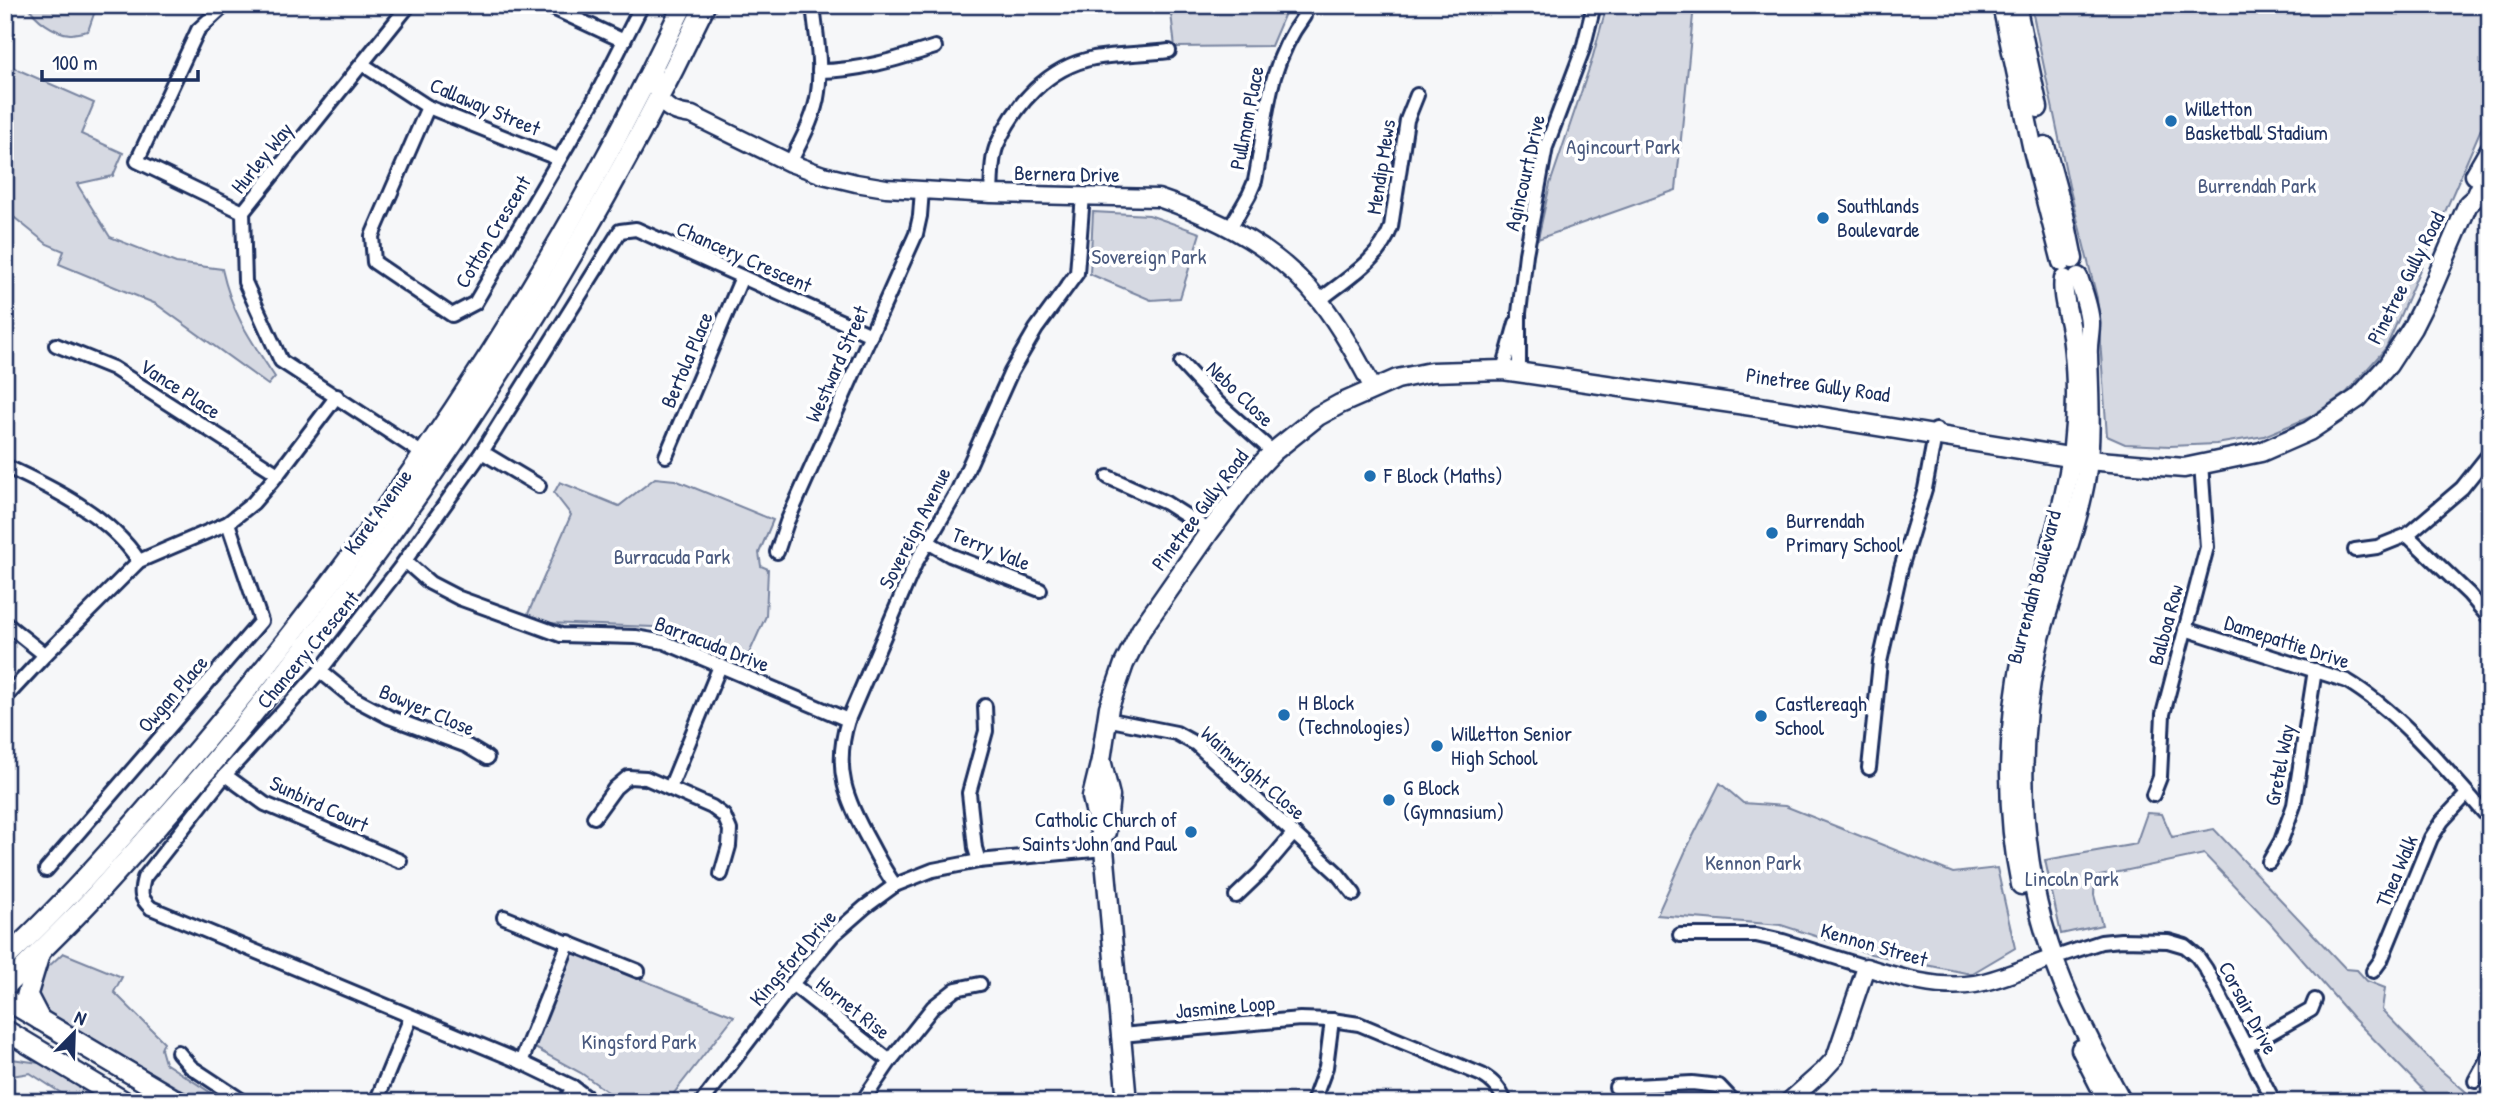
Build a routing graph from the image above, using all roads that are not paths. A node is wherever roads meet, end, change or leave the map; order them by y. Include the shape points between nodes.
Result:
1 (225, 5) edge
2 (409, 5) edge
3 (642, 5) edge
4 (683, 5) edge
5 (705, 5) edge
6 (813, 5) edge
7 (1594, 5) edge
8 (2002, 5) edge
9 (2016, 5) edge
10 (552, 8) dead end
11 (1304, 16) dead end
12 (624, 41) junction
13 (935, 47) dead end
14 (1170, 51) dead end
15 (362, 64) junction
16 (653, 66) junction
17 (819, 71) junction
18 (1417, 94) dead end
19 (659, 98) junction
20 (428, 107) junction
21 (614, 141) junction
22 (2490, 149) edge
23 (559, 159) junction
24 (790, 163) junction
25 (2490, 166) edge
26 (922, 190) junction
27 (991, 194) junction
28 (2477, 194) edge
29 (1083, 195) junction
30 (2053, 201) junction
31 (243, 212) junction
32 (1230, 228) junction
33 (743, 277) junction
34 (1320, 300) junction
35 (871, 335) junction
36 (56, 345) dead end
37 (1181, 363) dead end
38 (1512, 366) junction
39 (1373, 388) junction
40 (337, 396) junction
41 (1935, 432) junction
42 (451, 449) junction
43 (482, 452) junction
44 (1273, 452) junction
45 (2080, 453) junction
46 (2490, 453) edge
47 (423, 454) junction
48 (666, 456) dead end
49 (2201, 463) junction
50 (5, 466) edge
51 (278, 474) junction
52 (1108, 477) dead end
53 (539, 486) dead end
54 (424, 487) junction
55 (228, 523) junction
56 (1210, 531) junction
57 (2407, 535) junction
58 (928, 542) junction
59 (2355, 550) dead end
60 (777, 552) dead end
61 (139, 561) junction
62 (405, 561) junction
63 (1040, 590) dead end
64 (2490, 619) edge
65 (5, 623) edge
66 (2185, 629) junction
67 (45, 654) junction
68 (720, 666) junction
69 (2315, 670) junction
70 (320, 671) junction
71 (5, 698) edge
72 (985, 706) dead end
73 (1106, 719) junction
74 (848, 720) junction
75 (487, 758) dead end
76 (1869, 768) dead end
77 (225, 775) junction
78 (670, 788) junction
79 (2468, 794) junction
80 (2153, 795) dead end
81 (594, 817) dead end
82 (2490, 819) edge
83 (1293, 834) junction
84 (1104, 849) junction
85 (979, 860) junction
86 (400, 861) dead end
87 (2269, 862) dead end
88 (46, 870) dead end
89 (721, 874) dead end
90 (895, 885) junction
91 (1354, 894) dead end
92 (1236, 896) dead end
93 (504, 917) dead end
94 (1680, 935) dead end
95 (569, 942) junction
96 (10, 951) edge
97 (40, 952) junction
98 (2048, 960) junction
99 (1866, 967) junction
100 (638, 971) dead end
101 (2373, 971) dead end
102 (792, 984) junction
103 (980, 984) dead end
104 (5, 987) edge
105 (5, 999) edge
106 (2315, 1000) dead end
107 (411, 1017) junction
108 (40, 1020) junction
109 (1332, 1020) junction
110 (5, 1030) edge
111 (1121, 1035) junction
112 (5, 1045) edge
113 (2247, 1046) junction
114 (40, 1051) junction
115 (178, 1052) dead end
116 (2490, 1054) edge
117 (890, 1061) junction
118 (521, 1062) junction
119 (2475, 1082) dead end
120 (573, 1087) junction
121 (1616, 1087) dead end
122 (125, 1102) edge
123 (179, 1102) edge
124 (244, 1102) edge
125 (376, 1102) edge
126 (565, 1102) edge
127 (593, 1102) edge
128 (702, 1102) edge
129 (862, 1102) edge
130 (1127, 1102) edge
131 (1313, 1102) edge
132 (1505, 1102) edge
133 (1734, 1102) edge
134 (1788, 1102) edge
135 (2108, 1102) edge
136 (2122, 1102) edge
137 (2274, 1102) edge

1 - 31 street via 198,30 137,161
2 - 15 street, Hurley Way
3 - 12 street, Cotton Crescent
4 - 16 main road, Karel Avenue
5 - 19 main road, Karel Avenue
6 - 17 street
7 - 38 street, Agincourt Drive via 1583,49 1546,147 1525,254
8 - 30 main road, Burrendah Boulevard
9 - 30 main road, Burrendah Boulevard
10 - 12 street
11 - 32 street, Pullman Place via 1276,64 1255,181
12 - 23 street, Cotton Crescent
13 - 17 street via 840,71
14 - 27 street via 1093,58 1049,77 1023,101 995,147
15 - 20 street, Callaway Street
15 - 31 street, Hurley Way
16 - 19 street
16 - 21 main road, Karel Avenue
17 - 24 street via 814,113
18 - 34 street, Mendip Mews via 1407,120 1386,242
19 - 21 street via 643,105
19 - 24 street, Bernera Drive via 665,108 692,116
19 - 42 main road, Karel Avenue via 574,250
20 - 23 street, Callaway Street
20 - 23 street, Cotton Crescent via 372,236 374,262 452,315 475,303
21 - 47 main road, Karel Avenue via 551,252
22 - 28 main road, Pinetree Gully Road via 2480,162
24 - 26 street, Bernera Drive via 856,183
25 - 28 main road, Pinetree Gully Road
26 - 27 street, Bernera Drive
26 - 35 street, Westward Street via 916,234
27 - 29 street, Bernera Drive
28 - 49 main road, Pinetree Gully Road via 2412,328 2388,365 2358,398 2309,431 2262,452
29 - 32 street, Bernera Drive via 1158,198
29 - 58 street, Sovereign Avenue via 1077,274 1024,347 958,490
30 - 45 main road, Burrendah Boulevard via 2069,269
31 - 40 street, Hurley Way via 245,282 281,361
32 - 34 street, Bernera Drive via 1287,268
33 - 35 street, Chancery Crescent
33 - 43 street, Chancery Crescent via 636,229 620,231
33 - 48 street, Bertola Place
34 - 39 street, Bernera Drive
35 - 60 street, Westward Street
36 - 51 street, Vance Place via 113,368
37 - 44 street, Nebo Close
38 - 39 main road, Pinetree Gully Road via 1431,372
38 - 41 main road, Pinetree Gully Road
38 - 45 main road, Pinetree Gully Road via 1752,399
39 - 44 main road, Pinetree Gully Road via 1318,416
40 - 47 street, Hurley Way
40 - 51 street
41 - 45 main road, Pinetree Gully Road
41 - 76 street via 1880,663
42 - 47 street
42 - 54 main road, Karel Avenue
43 - 53 street
43 - 62 street, Chancery Crescent
44 - 56 main road, Pinetree Gully Road
45 - 49 main road, Pinetree Gully Road via 2184,468
45 - 98 main road, Burrendah Boulevard via 2024,650 2010,762 2017,862 2026,908
46 - 57 street via 2462,488
47 - 54 street
47 - 96 main road, Karel Avenue via 365,537 234,705 111,848
49 - 66 street, Balboa Row via 2207,547
50 - 61 street via 81,506 128,544
51 - 55 street
52 - 56 street via 1166,503
54 - 97 main road, Karel Avenue via 261,703 193,785
55 - 61 street
55 - 88 street, Owgan Place via 261,621
56 - 73 main road, Pinetree Gully Road via 1141,630 1116,684
57 - 59 street
57 - 64 street
58 - 63 street, Terry Vale
58 - 74 street, Sovereign Avenue
61 - 67 street
62 - 68 street, Barracuda Drive via 430,583 459,598 561,635 652,639
62 - 70 street, Chancery Crescent
65 - 67 street
66 - 69 street, Damepattie Drive
66 - 80 street, Balboa Row via 2164,714 2160,777
67 - 71 street
68 - 74 street, Barracuda Drive
68 - 78 street
69 - 79 street, Damepattie Drive via 2347,681 2388,710
69 - 87 street, Gretel Way via 2294,805
70 - 75 street, Bowyer Close via 353,698 388,717
70 - 77 street, Chancery Crescent
72 - 85 street via 986,731 970,793
73 - 83 street, Wainwright Close via 1176,733 1195,744
73 - 84 main road, Pinetree Gully Road via 1092,797
74 - 90 street, Sovereign Avenue via 840,761 845,790
77 - 86 street, Sunbird Court via 265,804
77 - 107 street, Chancery Crescent via 144,878 142,900 151,908
78 - 81 street via 646,778 628,777
78 - 89 street via 724,816 730,830
79 - 82 street, Damepattie Drive
79 - 101 street, Thea Walk via 2431,838
83 - 91 street, Wainwright Close
83 - 92 street
84 - 85 street, Kingsford Drive
84 - 111 main road, Pinetree Gully Road
85 - 90 street, Kingsford Drive via 933,870
90 - 102 street, Kingsford Drive via 848,921
93 - 95 street
94 - 99 street, Kennon Street via 1756,935
95 - 100 street
95 - 118 street
97 - 104 main road, Karel Avenue
97 - 108 main road via 27,995
98 - 99 street, Kennon Street via 1970,985 1932,984
98 - 113 street, Corsair Drive via 2101,942 2168,941 2185,946 2206,969
98 - 135 main road, Burrendah Boulevard via 2074,1036
98 - 136 main road, Burrendah Boulevard
99 - 134 street via 1835,1058
102 - 117 street, Hornet Rise
102 - 128 street, Kingsford Drive
103 - 117 street, Hornet Rise via 956,989 933,1007
105 - 108 main road
106 - 113 street via 2311,1010
107 - 118 street, Chancery Crescent
107 - 125 street
108 - 123 main road
109 - 111 street, Jasmine Loop
109 - 131 street via 1326,1068
109 - 132 street, Jasmine Loop via 1359,1024 1482,1075 1502,1092
110 - 114 main road
111 - 130 main road, Pinetree Gully Road
112 - 114 main road
113 - 137 street, Corsair Drive
114 - 122 main road
115 - 124 street via 191,1067
116 - 119 street
117 - 129 street, Hornet Rise
118 - 120 street, Chancery Crescent
120 - 126 street
120 - 127 street, Chancery Crescent
121 - 133 street via 1719,1086

